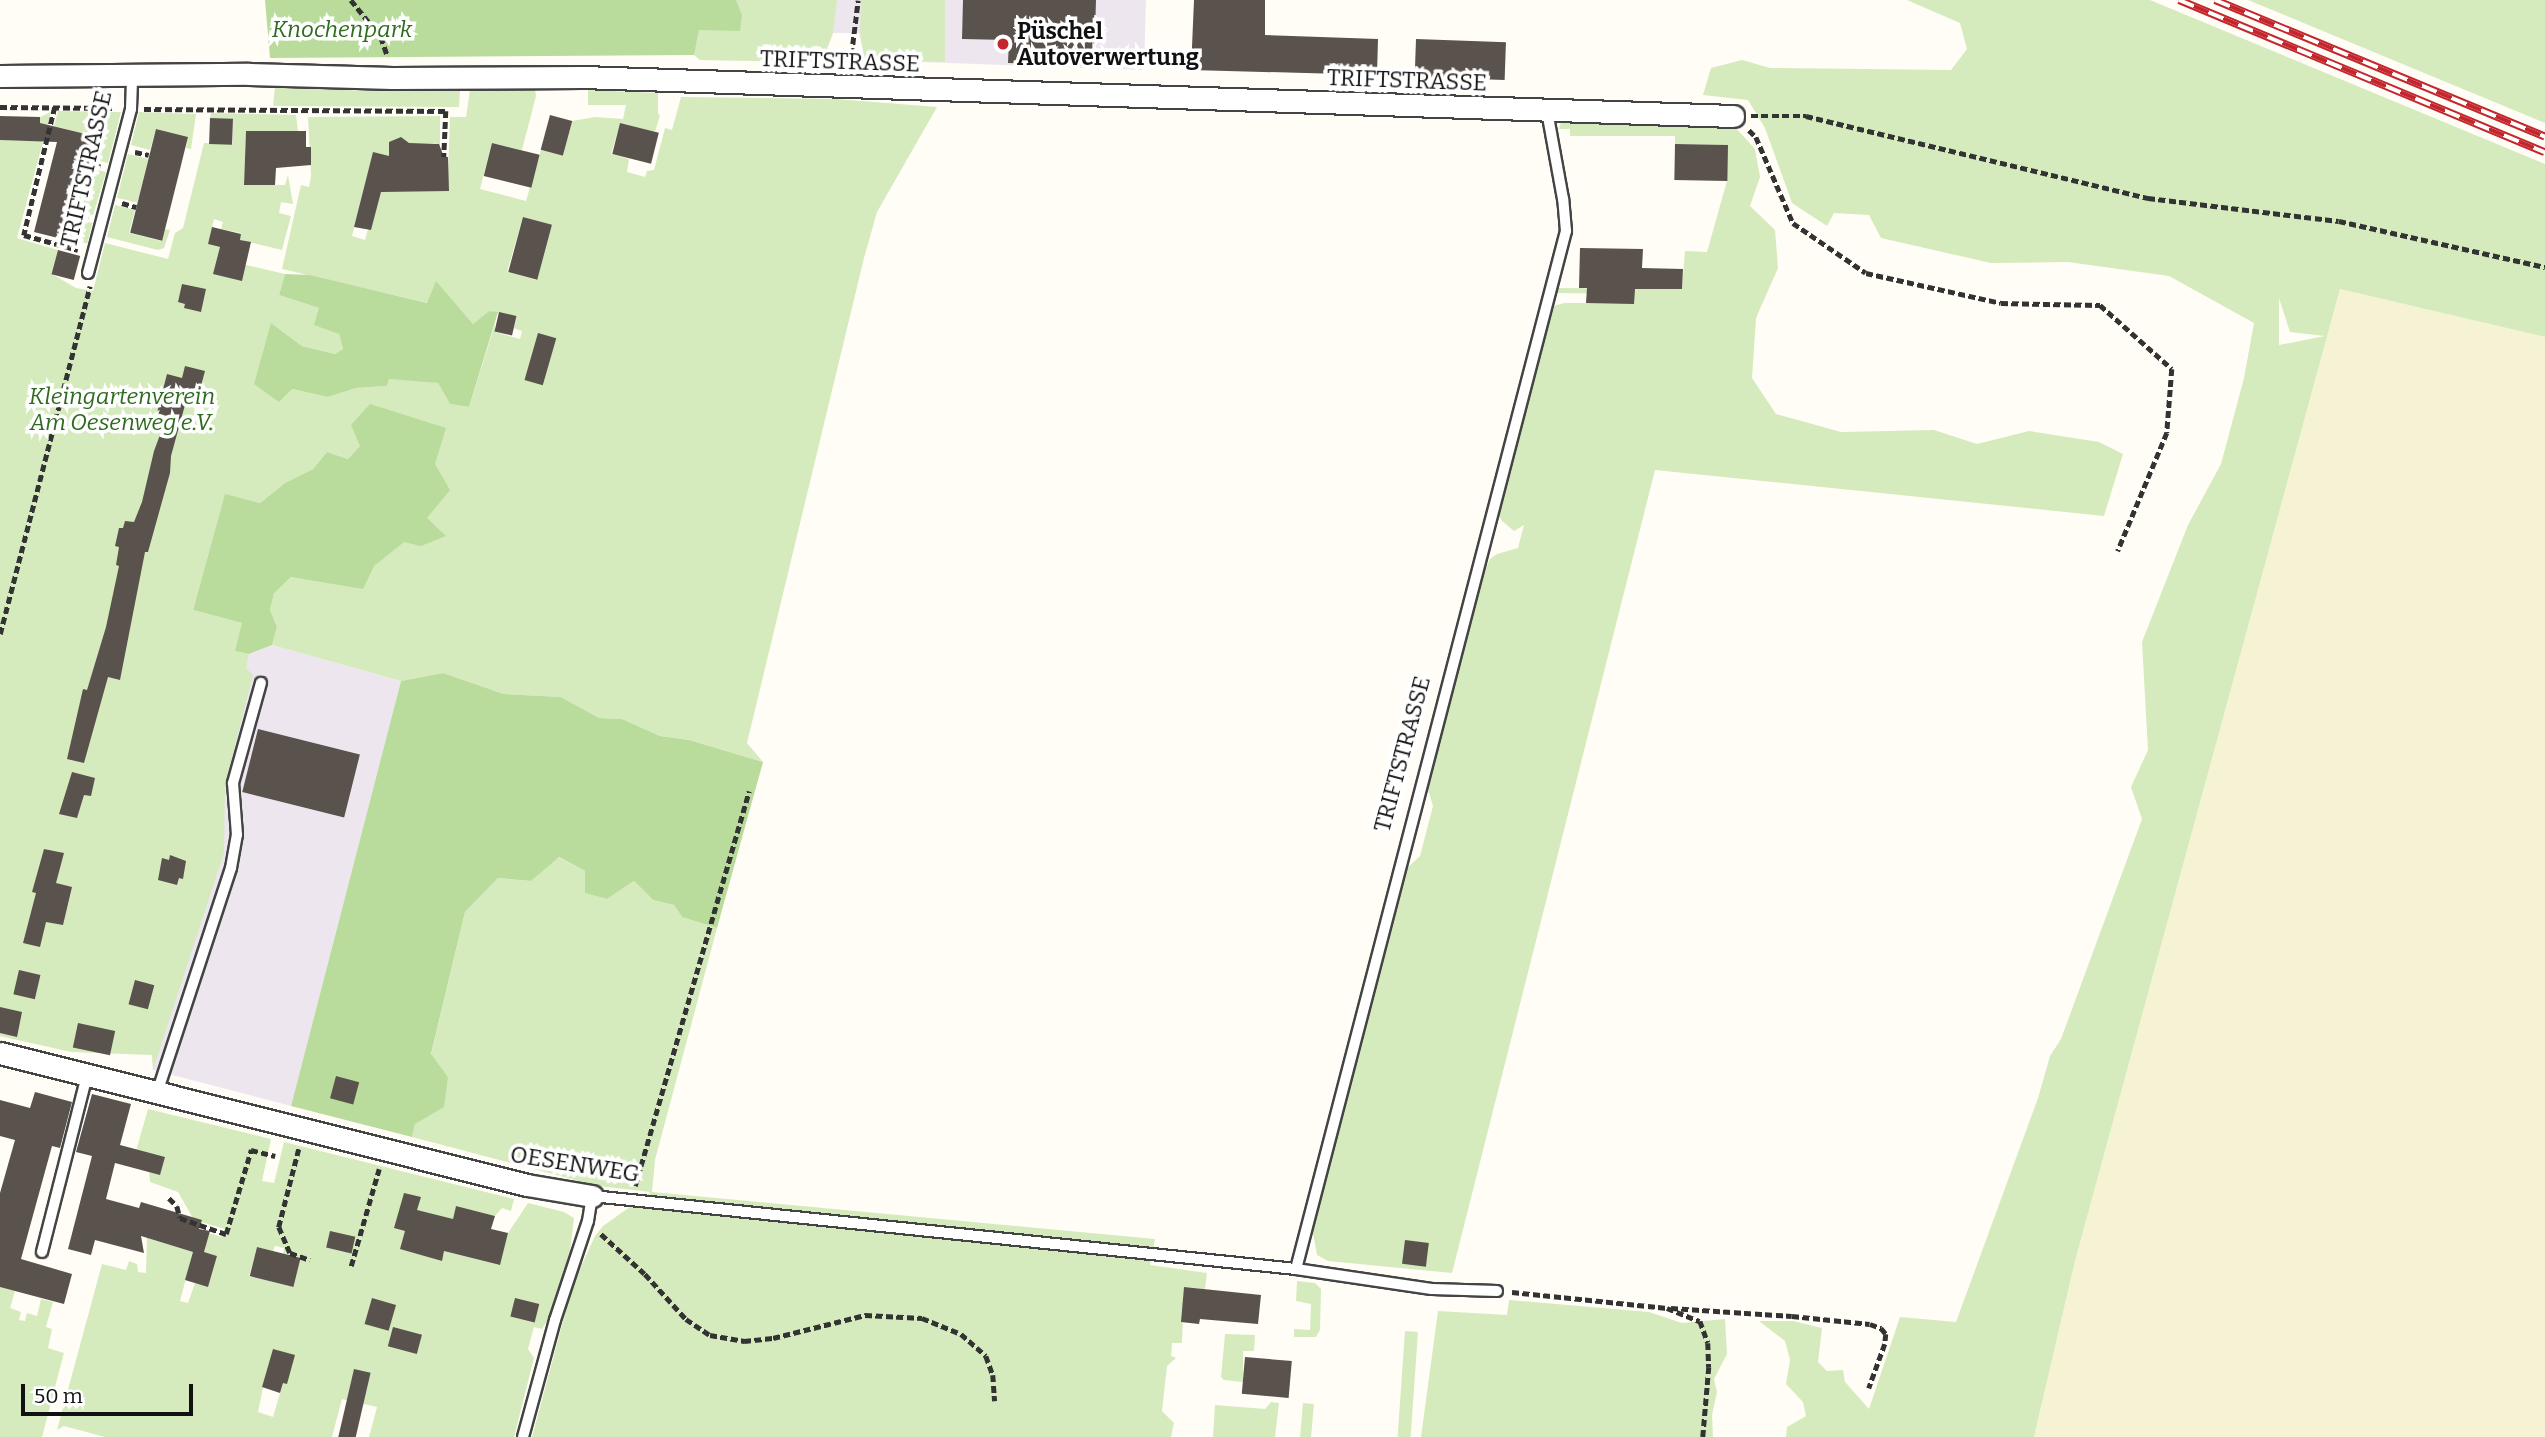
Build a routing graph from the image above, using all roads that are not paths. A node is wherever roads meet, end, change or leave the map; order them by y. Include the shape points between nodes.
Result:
1 (0, 76) edge
2 (132, 76) junction
3 (1547, 111) junction
4 (1732, 116) road end
5 (88, 273) road end
6 (261, 683) dead end
7 (0, 1053) edge
8 (87, 1075) junction
9 (156, 1093) junction
10 (592, 1196) junction
11 (41, 1252) dead end
12 (1296, 1269) junction
13 (1497, 1291) road end
14 (523, 1437) edge

1 - 2 street, TRIFTSTRASSE
2 - 3 street, TRIFTSTRASSE via 582,78
2 - 5 lane, TRIFTSTRASSE via 131,109
3 - 4 street, TRIFTSTRASSE
3 - 12 lane, TRIFTSTRASSE via 1566,231
6 - 9 lane via 233,783 237,835 231,868
7 - 8 street, OESENWEG
8 - 9 street, OESENWEG
8 - 11 lane
9 - 10 street, OESENWEG via 514,1182
10 - 12 lane, OESENWEG
10 - 14 lane
12 - 13 lane via 1432,1289

